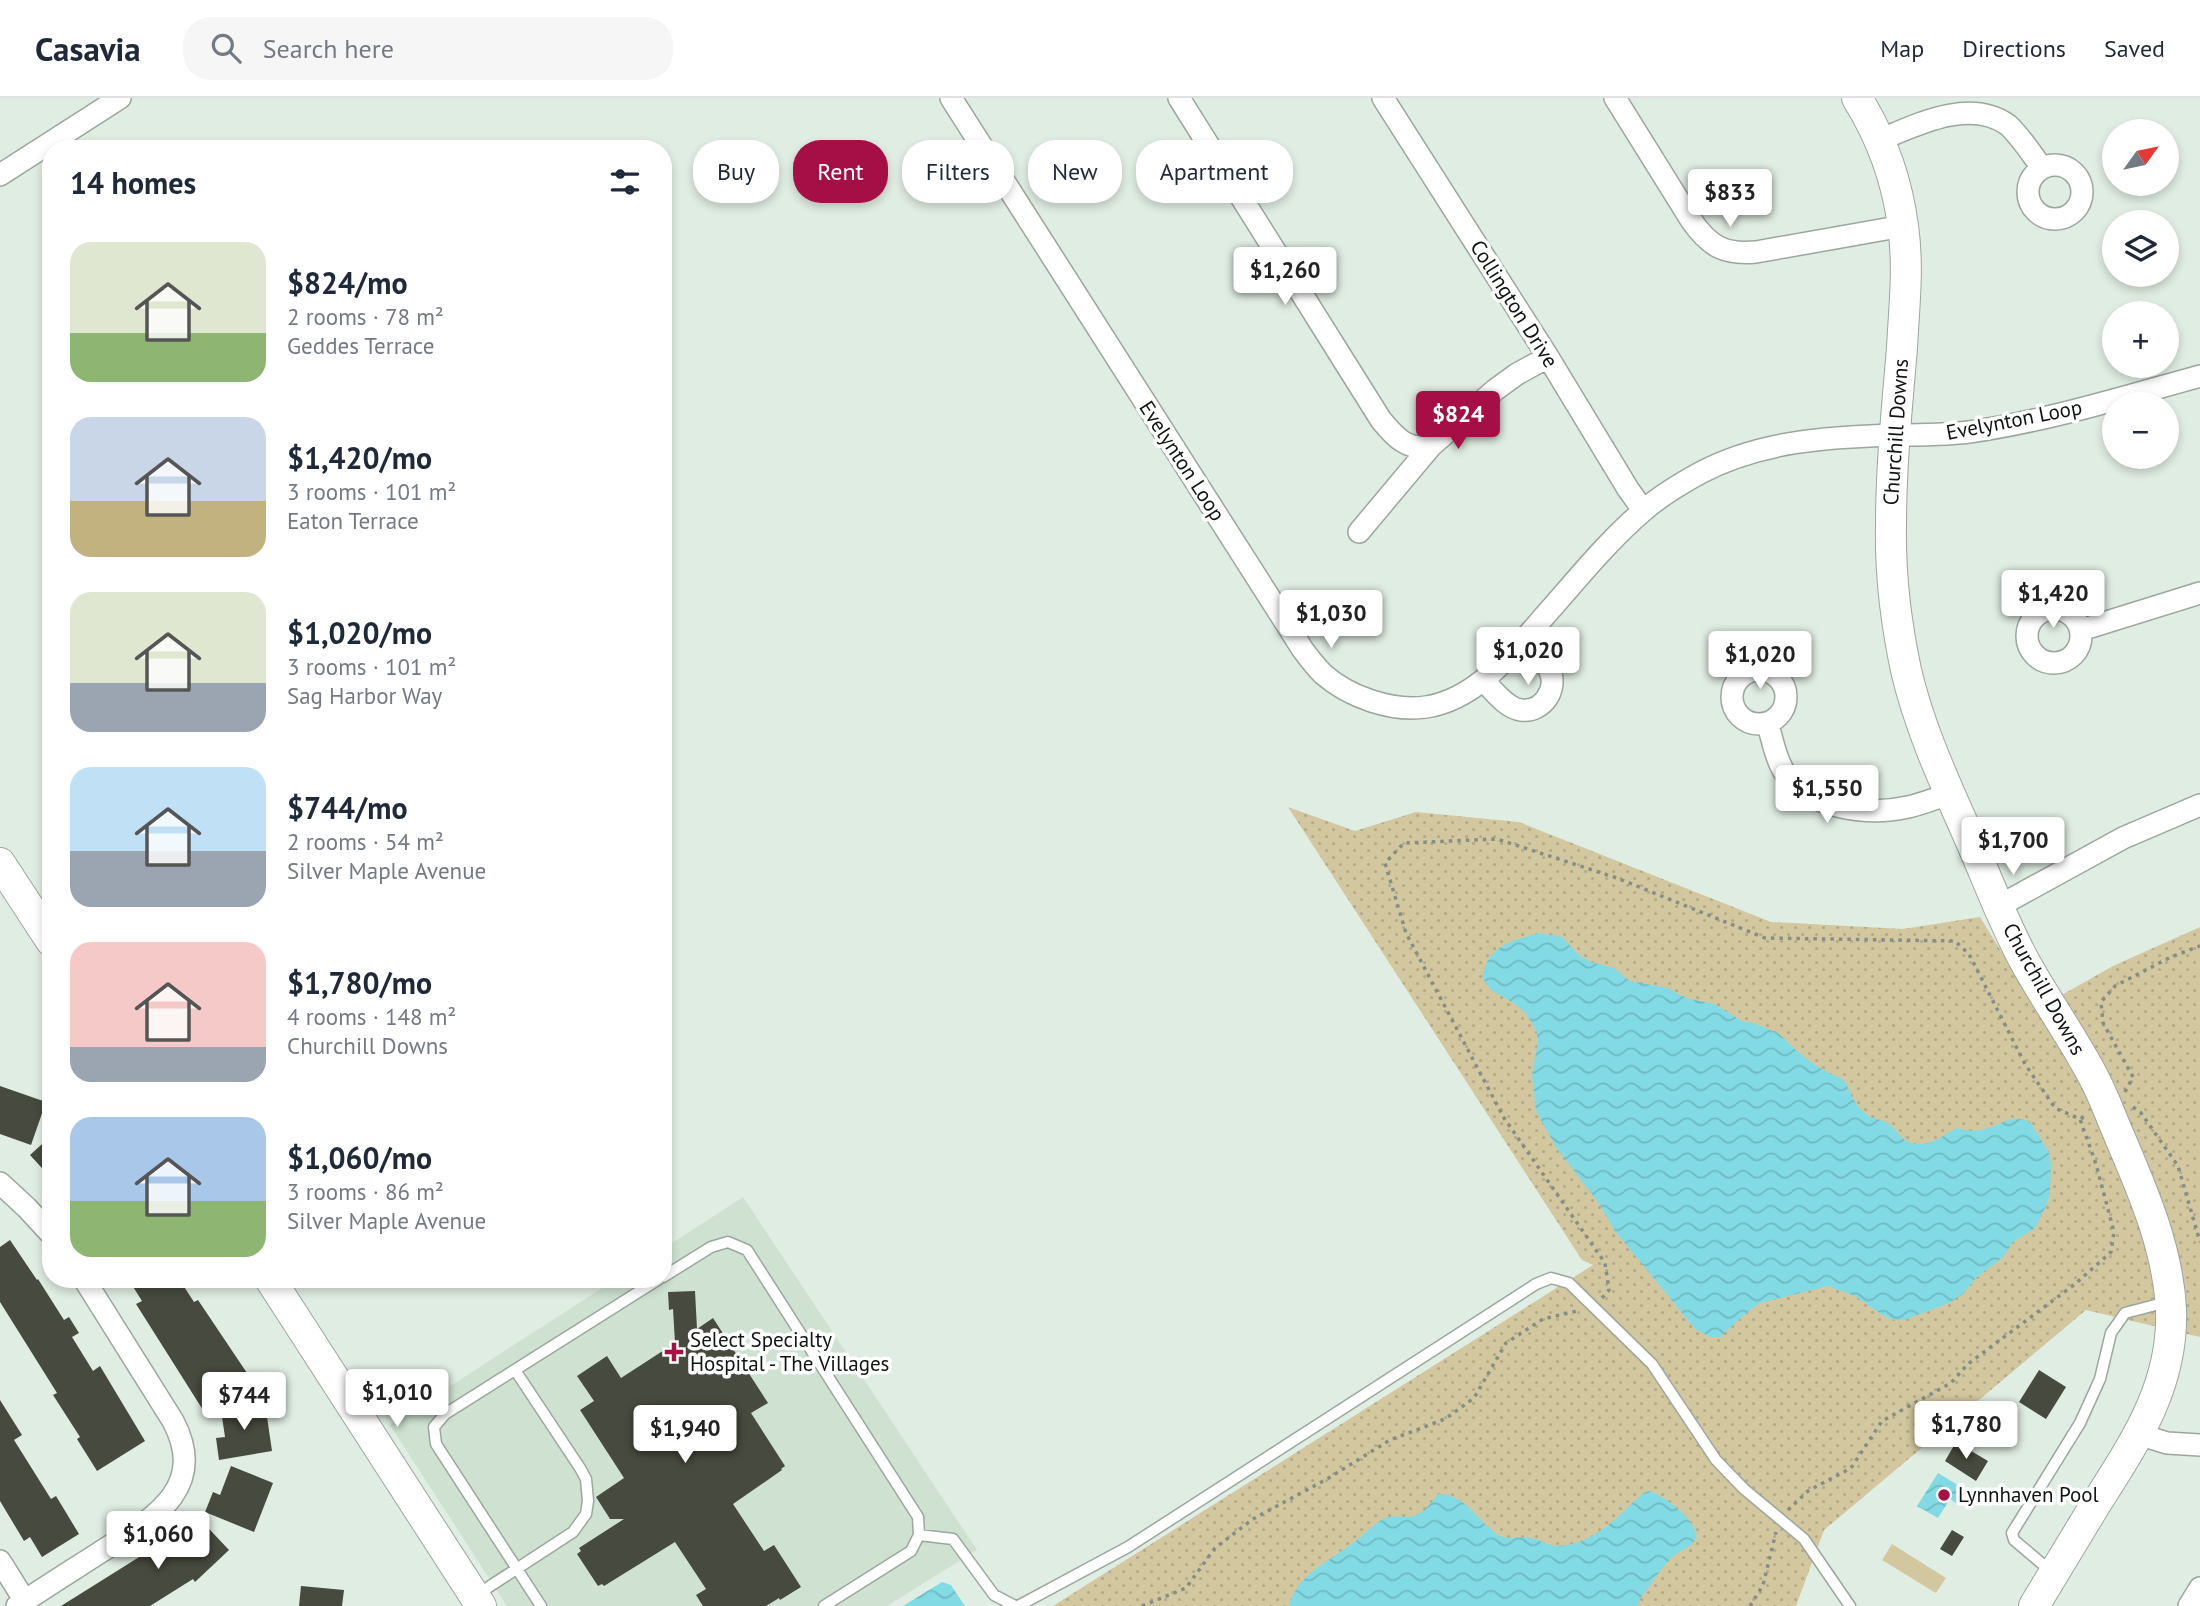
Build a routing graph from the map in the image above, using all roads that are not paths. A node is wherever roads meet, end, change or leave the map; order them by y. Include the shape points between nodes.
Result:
1 (120, 98) edge
2 (951, 98) edge
3 (1179, 98) edge
4 (1383, 98) edge
5 (1615, 98) edge
6 (1857, 98) edge
7 (55, 140) edge
8 (1880, 140) junction
9 (42, 148) edge
10 (2042, 168) dead end
11 (0, 175) edge
12 (1903, 226) junction
13 (1548, 357) junction
14 (2200, 376) edge
15 (1895, 435) junction
16 (1431, 446) junction
17 (1643, 510) junction
18 (1359, 532) dead end
19 (2200, 593) edge
20 (2081, 629) dead end
21 (1521, 642) junction
22 (1483, 680) junction
23 (1768, 724) dead end
24 (1950, 794) junction
25 (2200, 805) edge
26 (0, 863) edge
27 (1998, 906) junction
28 (42, 927) edge
29 (0, 1183) edge
30 (42, 1224) edge
31 (672, 1271) edge
32 (90, 1288) edge
33 (276, 1288) edge
34 (645, 1288) edge
35 (2170, 1301) junction
36 (515, 1370) junction
37 (2138, 1434) junction
38 (2200, 1445) edge
39 (919, 1535) junction
40 (0, 1561) edge
41 (516, 1568) junction
42 (2053, 1574) junction
43 (2200, 1588) edge
44 (478, 1601) edge
45 (21, 1603) edge
46 (541, 1606) edge
47 (824, 1606) edge
48 (1017, 1606) edge
49 (1850, 1606) edge
50 (2034, 1606) edge
51 (2189, 1606) edge

1 - 7 street
2 - 22 street, Evelynton Loop via 1303,650 1324,674 1354,694 1392,706 1427,707
3 - 16 street via 1381,420 1408,446
4 - 13 street, Collington Drive
5 - 12 street via 1704,238 1718,247 1738,254 1756,252
6 - 8 street, Churchill Downs
8 - 10 street via 1955,110 1991,113 2007,124
8 - 12 street, Churchill Downs
9 - 11 street
12 - 15 street, Churchill Downs via 1905,300
13 - 16 street via 1495,390
13 - 17 street, Collington Drive
14 - 15 street, Evelynton Loop via 1999,427 1942,435
15 - 17 street, Evelynton Loop via 1812,439 1739,456 1672,489
15 - 24 street, Churchill Downs via 1891,555 1899,631 1915,705
16 - 18 street
17 - 21 street, Evelynton Loop
19 - 20 street
21 - 22 street, Evelynton Loop
21 - 22 street via 1548,668 1552,680 1544,703 1533,709 1509,706
23 - 24 street via 1783,771 1795,785 1835,805 1871,811 1907,807
24 - 27 street, Churchill Downs
25 - 27 street via 2123,838
26 - 28 street
27 - 35 street, Churchill Downs via 2089,1070 2134,1169 2158,1235
29 - 30 street
31 - 39 lane via 728,1242 747,1250 918,1517
32 - 45 street via 173,1421 184,1446 184,1464 176,1489 156,1515
33 - 44 street
34 - 36 lane
35 - 37 street, Churchill Downs via 2165,1367
35 - 42 lane via 2125,1313 2111,1334 2100,1379 2080,1423 2012,1533 2014,1540
36 - 41 lane via 580,1468 588,1500 586,1514 573,1532
36 - 41 lane via 445,1414 434,1427 436,1444
37 - 38 street via 2167,1443
37 - 42 street, Churchill Downs
39 - 47 lane via 911,1551
39 - 48 lane via 953,1539 994,1595
40 - 45 street
41 - 44 lane
41 - 46 lane
42 - 50 street, Churchill Downs
43 - 51 street
48 - 49 lane via 1128,1547 1536,1284 1552,1278 1570,1283 1652,1364 1716,1460 1804,1539

